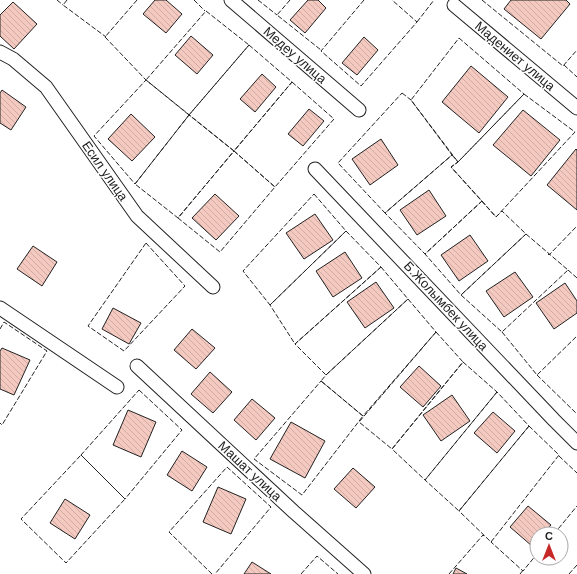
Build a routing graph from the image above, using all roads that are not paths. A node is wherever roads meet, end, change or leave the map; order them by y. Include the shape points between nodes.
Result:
1 (231, 0) edge
2 (454, 5) dead end
3 (0, 52) edge
4 (577, 108) edge
5 (359, 110) dead end
6 (315, 169) dead end
7 (213, 287) dead end
8 (0, 308) edge
9 (137, 366) dead end
10 (117, 388) dead end
11 (577, 443) edge
12 (364, 574) edge

1 - 5 street, Медеу улица
2 - 4 street, Мадениет улица
3 - 7 street, Есил улица via 13,59 46,87 137,216
6 - 11 street, Б.Жолымбек улица
8 - 10 street
9 - 12 street, Машат улица

